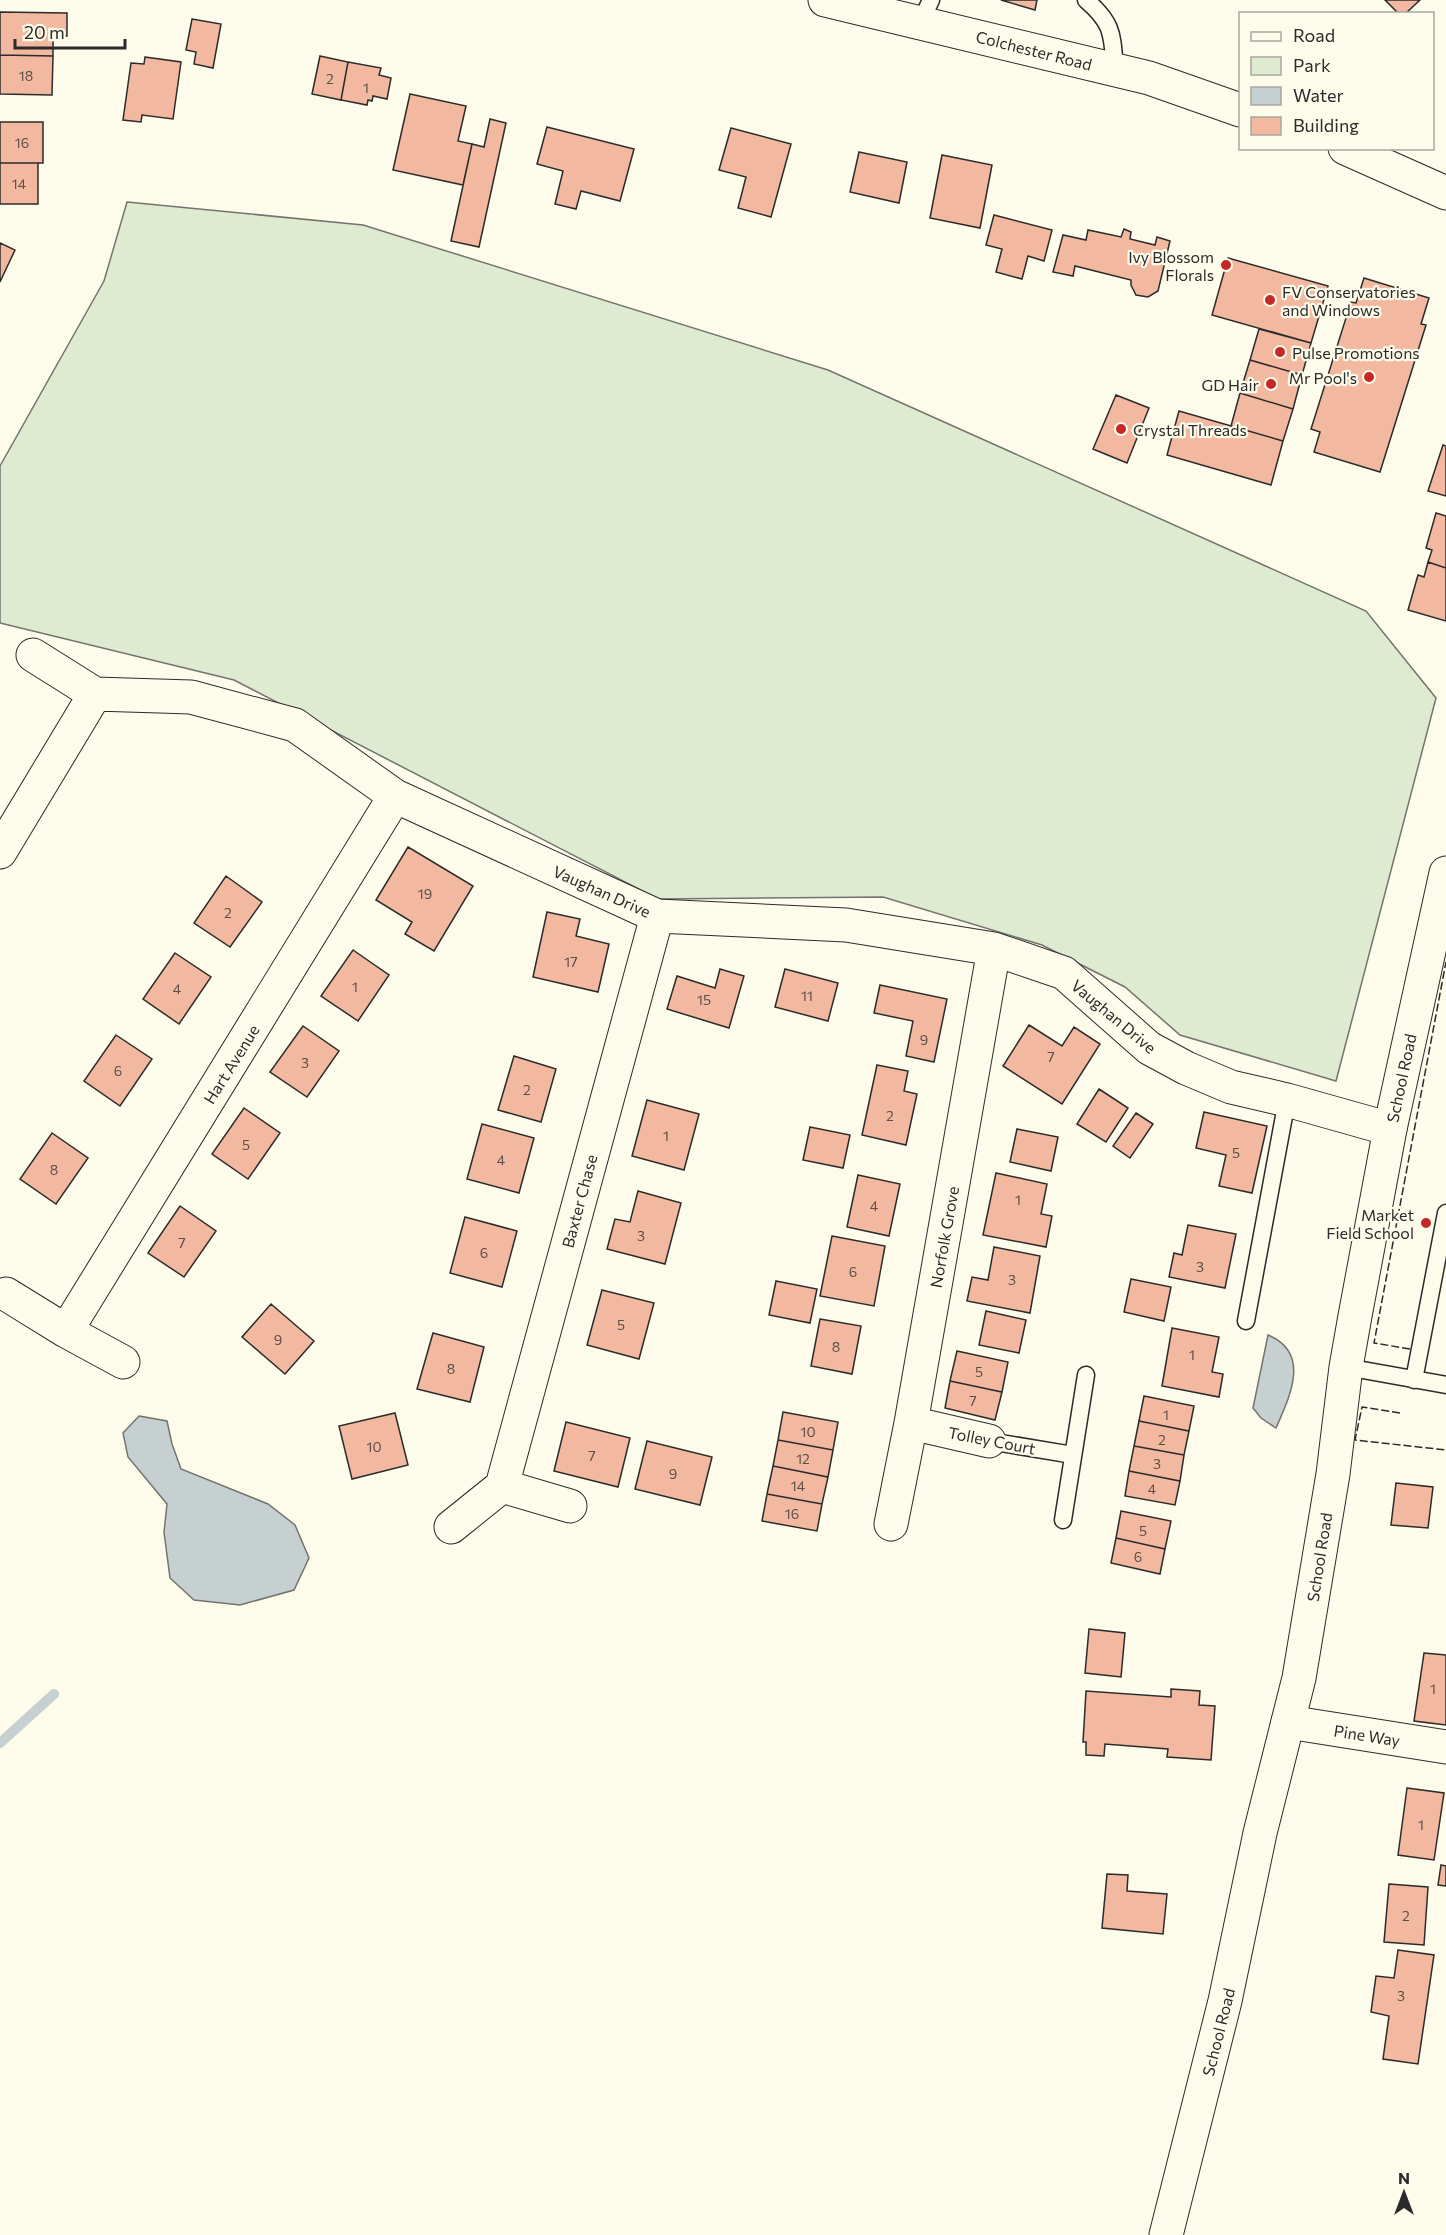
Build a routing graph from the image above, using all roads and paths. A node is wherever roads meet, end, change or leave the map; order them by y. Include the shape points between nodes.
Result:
1 (825, 0) edge
2 (1086, 0) edge
3 (926, 11) edge
4 (1115, 70) junction
5 (1239, 110) edge
6 (1349, 150) edge
7 (1446, 193) edge
8 (33, 656) dead end
9 (95, 694) junction
10 (395, 796) junction
11 (0, 852) edge
12 (1446, 873) edge
13 (657, 916) junction
14 (994, 949) junction
15 (1287, 1100) junction
16 (1390, 1129) junction
17 (1446, 1213) edge
18 (6, 1294) dead end
19 (1246, 1321) dead end
20 (66, 1331) junction
21 (123, 1362) dead end
22 (1346, 1367) junction
23 (1086, 1375) dead end
24 (1414, 1380) junction
25 (1446, 1385) edge
26 (911, 1423) junction
27 (989, 1441) joint
28 (1073, 1455) junction
29 (502, 1486) junction
30 (570, 1506) dead end
31 (1063, 1520) dead end
32 (891, 1524) dead end
33 (451, 1527) dead end
34 (1288, 1722) junction
35 (1446, 1747) edge
36 (1166, 2235) edge

1 - 3 street, Colchester Road
2 - 4 lane via 1102,14 1112,32
3 - 4 street, Colchester Road
4 - 5 street, Colchester Road
6 - 7 street
8 - 9 street, Vaughan Drive
9 - 10 street, Vaughan Drive via 191,697 295,725
9 - 11 street
10 - 13 street, Vaughan Drive
10 - 20 street, Hart Avenue
12 - 16 street, School Road
13 - 14 street, Vaughan Drive via 846,925
13 - 29 street, Baxter Chase
14 - 15 street, Vaughan Drive via 1064,973 1149,1048 1186,1068 1231,1087
14 - 26 street, Norfolk Grove
15 - 16 street, Vaughan Drive
15 - 19 lane
16 - 22 street, School Road
17 - 24 lane
18 - 20 street
20 - 21 street
22 - 24 lane
22 - 34 street, School Road via 1333,1474
23 - 28 lane
24 - 25 lane
26 - 27 street, Tolley Court
26 - 32 street, Norfolk Grove
27 - 28 lane, Tolley Court
28 - 31 lane
29 - 30 street
29 - 33 street
34 - 35 street, Pine Way
34 - 36 street, School Road via 1260,1833 1226,2001

